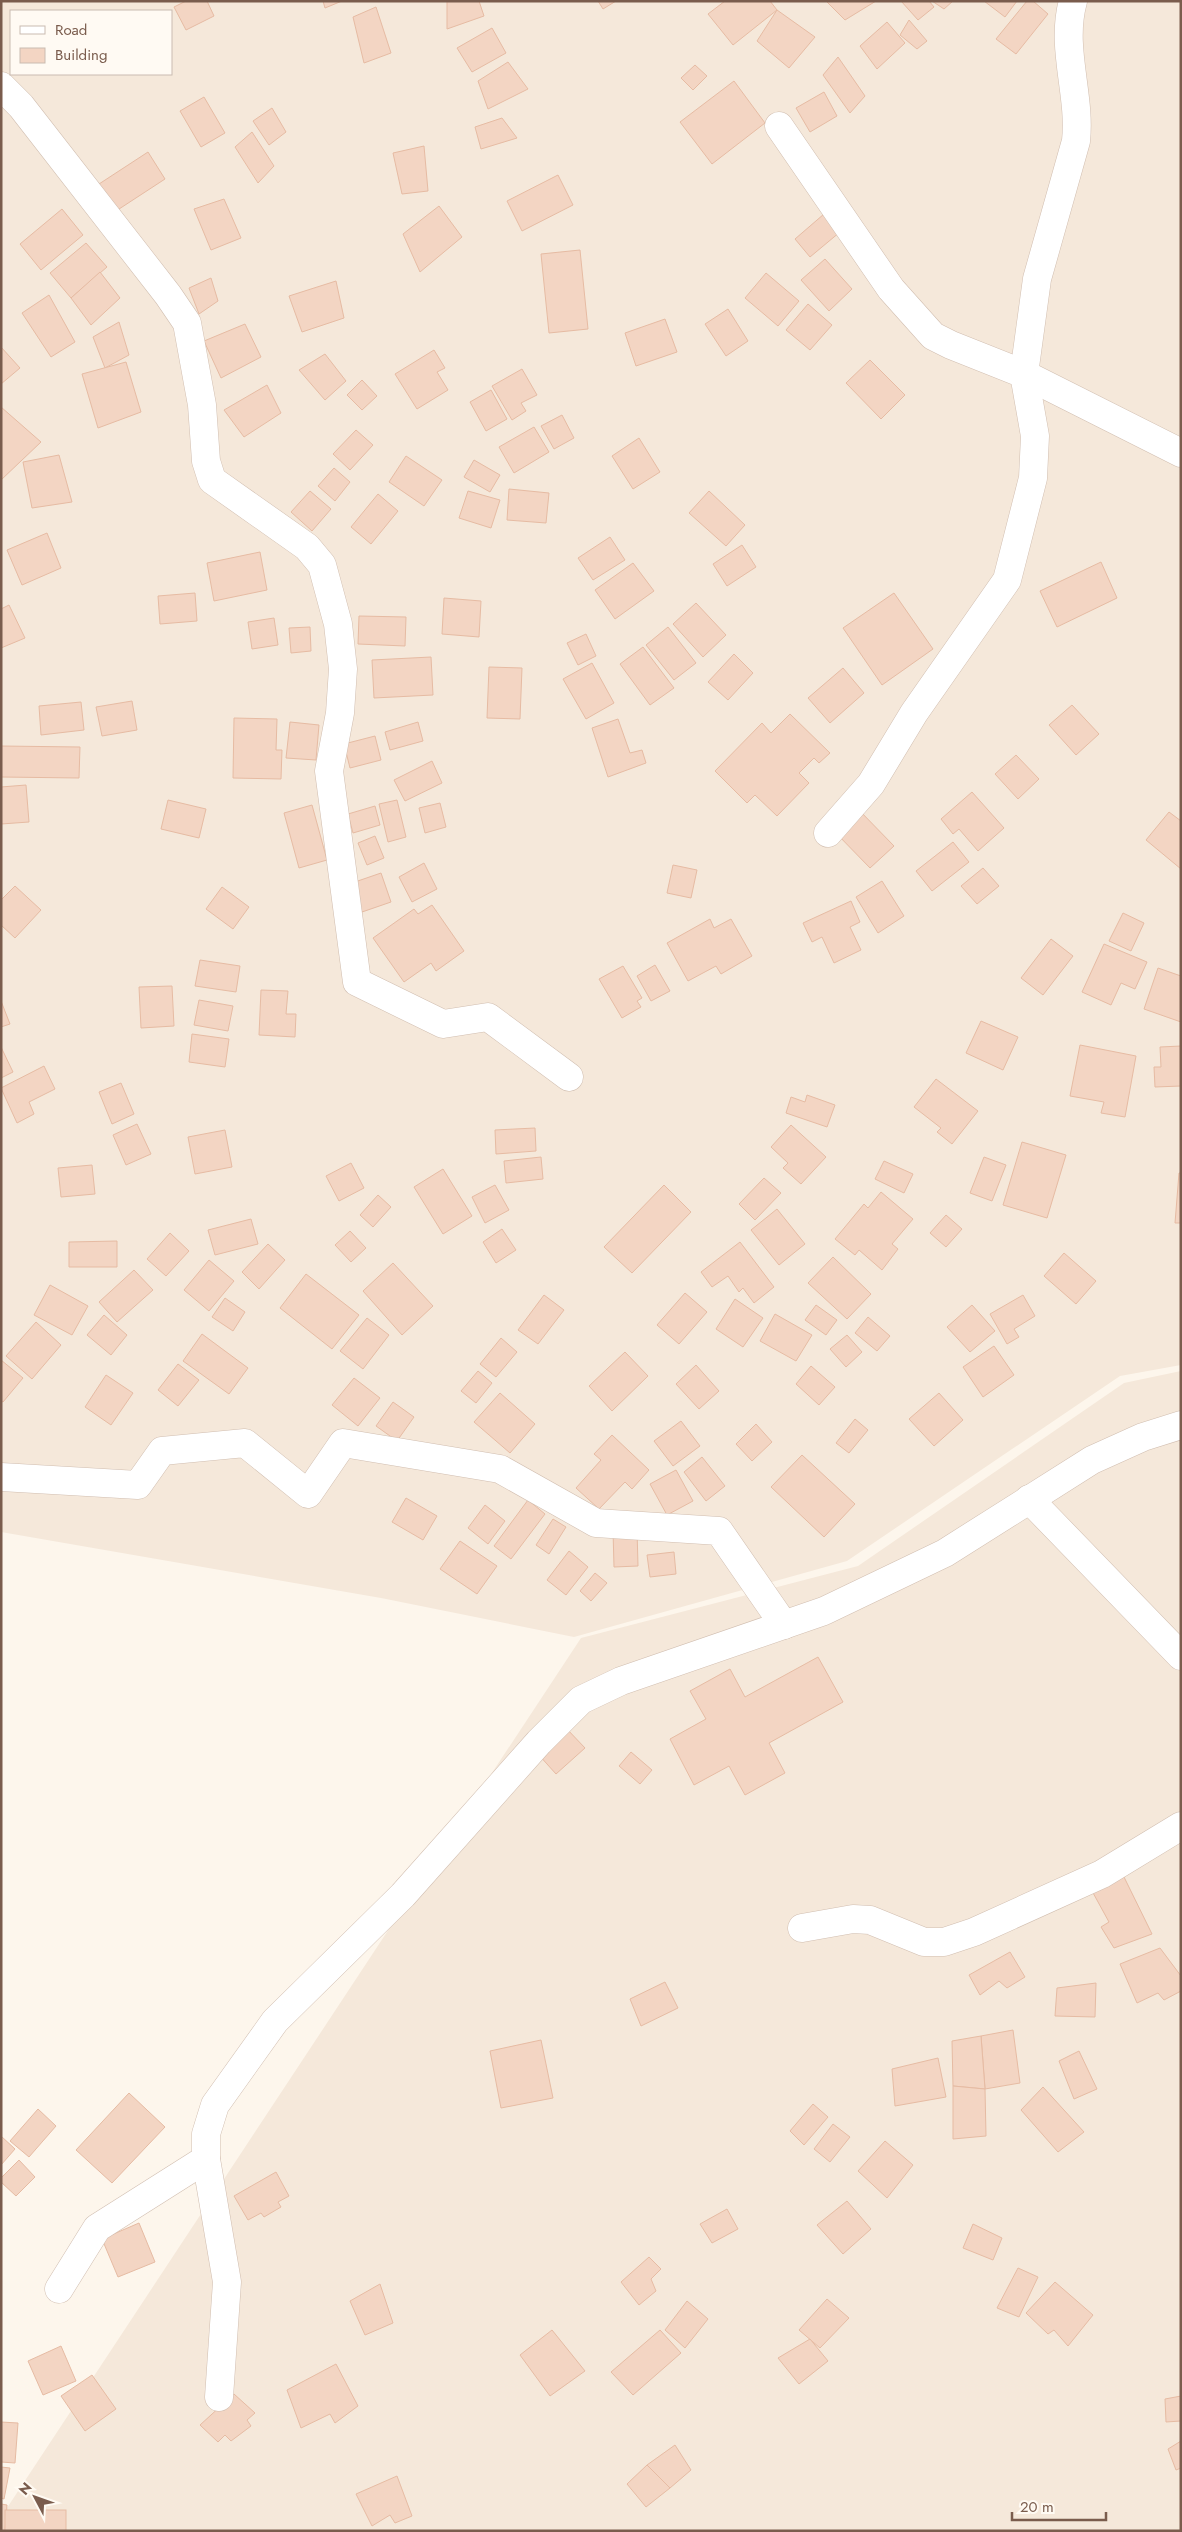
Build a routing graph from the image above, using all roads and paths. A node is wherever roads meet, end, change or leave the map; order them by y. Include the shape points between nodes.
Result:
1 (1073, 1) edge
2 (1, 86) edge
3 (779, 126) dead end
4 (1024, 374) junction
5 (1181, 453) edge
6 (828, 833) dead end
7 (569, 1077) dead end
8 (1181, 1425) edge
9 (1, 1477) edge
10 (1029, 1499) junction
11 (784, 1625) junction
12 (1181, 1656) edge
13 (1181, 1826) edge
14 (802, 1928) dead end
15 (206, 2159) junction
16 (58, 2289) dead end
17 (219, 2397) dead end

1 - 4 street via 1067,43 1078,126 1037,279
2 - 7 street via 32,121 187,323 202,404 206,461 212,480 306,547 322,565 338,624 342,669 340,713 330,771 357,982 443,1024 488,1018
3 - 4 street via 891,290 918,321 933,336 951,345
4 - 5 street
4 - 6 street via 1035,436 1033,478 1007,580 914,714 872,784
8 - 10 street via 1143,1437 1092,1460
9 - 11 street via 138,1485 162,1451 245,1443 308,1494 343,1443 500,1469 596,1523 719,1531
10 - 11 street via 945,1553 824,1611
10 - 12 street
11 - 15 street via 621,1681 581,1700 403,1895 275,2021 215,2105 206,2134
13 - 14 street via 1102,1874 974,1932 944,1942 924,1942 870,1920 853,1919
15 - 16 street via 97,2228
15 - 17 street via 227,2282

